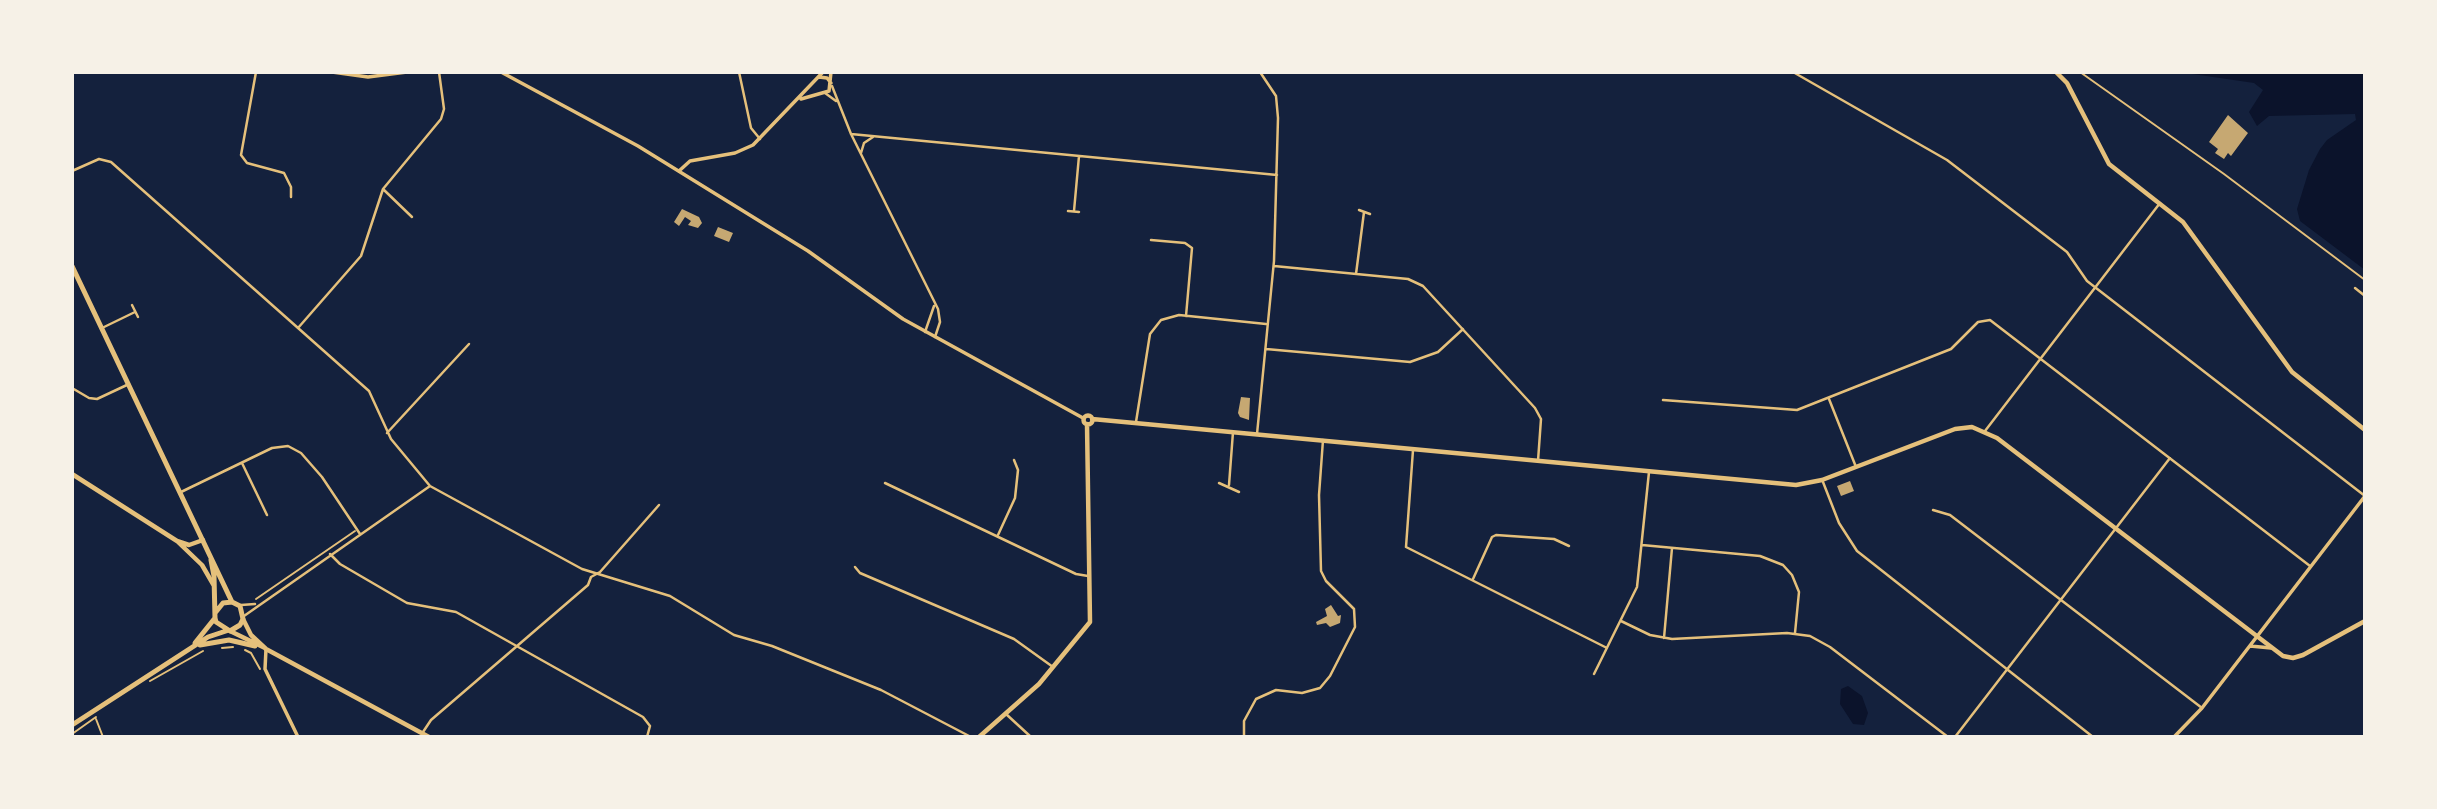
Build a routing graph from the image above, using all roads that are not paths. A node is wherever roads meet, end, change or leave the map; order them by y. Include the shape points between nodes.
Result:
1 (257, 72) edge
2 (332, 72) edge
3 (407, 72) edge
4 (439, 72) edge
5 (501, 72) edge
6 (739, 72) edge
7 (823, 72) edge
8 (831, 72) edge
9 (1261, 72) edge
10 (1793, 72) edge
11 (2056, 72) edge
12 (368, 74) edge
13 (819, 77) junction
14 (815, 82) junction
15 (832, 85) junction
16 (818, 92) junction
17 (825, 93) junction
18 (800, 99) junction
19 (836, 100) junction
20 (851, 134) junction
21 (876, 136) junction
22 (760, 139) junction
23 (860, 153) junction
24 (1079, 156) junction
25 (72, 171) edge
26 (679, 172) junction
27 (1277, 175) junction
28 (383, 189) junction
29 (291, 197) dead end
30 (2160, 203) junction
31 (1359, 210) dead end
32 (1068, 211) dead end
33 (1074, 211) junction
34 (1079, 212) dead end
35 (1364, 212) junction
36 (1370, 214) dead end
37 (412, 217) dead end
38 (1151, 240) dead end
39 (72, 266) edge
40 (1273, 266) junction
41 (1356, 274) junction
42 (2095, 288) junction
43 (2355, 288) dead end
44 (2365, 296) edge
45 (132, 305) dead end
46 (934, 305) junction
47 (135, 312) junction
48 (1186, 316) junction
49 (138, 317) dead end
50 (1267, 324) junction
51 (102, 328) junction
52 (298, 328) junction
53 (1463, 329) junction
54 (925, 332) junction
55 (935, 337) junction
56 (469, 344) dead end
57 (1265, 349) junction
58 (2041, 358) junction
59 (129, 384) junction
60 (72, 388) edge
61 (1828, 398) junction
62 (1663, 400) dead end
63 (1083, 418) junction
64 (1092, 419) junction
65 (1136, 422) junction
66 (1087, 424) junction
67 (2365, 430) edge
68 (1233, 431) junction
69 (1985, 431) junction
70 (387, 433) junction
71 (1257, 434) junction
72 (1323, 440) junction
73 (1413, 449) junction
74 (2170, 458) junction
75 (1014, 460) dead end
76 (1538, 461) junction
77 (242, 463) junction
78 (1856, 467) junction
79 (1649, 472) junction
80 (72, 474) edge
81 (1822, 480) junction
82 (885, 483) dead end
83 (1219, 483) dead end
84 (1228, 485) junction
85 (430, 486) junction
86 (181, 492) junction
87 (1239, 492) dead end
88 (2365, 496) edge
89 (659, 505) dead end
90 (1933, 510) dead end
91 (267, 515) dead end
92 (2116, 529) junction
93 (360, 534) junction
94 (997, 536) junction
95 (204, 540) junction
96 (177, 541) junction
97 (1642, 545) junction
98 (1569, 547) dead end
99 (1672, 548) junction
100 (209, 551) junction
101 (330, 554) junction
102 (855, 567) dead end
103 (2311, 567) junction
104 (595, 574) junction
105 (1090, 576) junction
106 (1472, 580) junction
107 (215, 588) junction
108 (2061, 600) junction
109 (234, 603) junction
110 (258, 603) junction
111 (215, 615) junction
112 (243, 617) junction
113 (1621, 621) junction
114 (2365, 621) edge
115 (228, 631) junction
116 (1795, 633) junction
117 (1664, 638) junction
118 (2257, 638) junction
119 (255, 646) junction
120 (517, 646) junction
121 (2250, 646) junction
122 (191, 648) junction
123 (1607, 648) junction
124 (2271, 648) junction
125 (266, 649) junction
126 (1054, 667) junction
127 (2007, 670) junction
128 (1594, 674) dead end
129 (2202, 708) junction
130 (1006, 714) junction
131 (72, 725) edge
132 (422, 733) junction
133 (298, 737) edge
134 (429, 737) edge
135 (647, 737) edge
136 (971, 737) edge
137 (979, 737) edge
138 (1031, 737) edge
139 (1244, 737) edge
140 (1948, 737) edge
141 (1955, 737) edge
142 (2093, 737) edge
143 (2174, 737) edge

1 - 29 street via 241,155 247,163 284,173
2 - 12 street
3 - 12 street
4 - 28 street via 443,116
5 - 26 street
6 - 22 street via 751,128
7 - 13 street
8 - 15 street
9 - 27 street via 1277,101
10 - 42 street via 1947,160 2067,252 2080,275
11 - 30 main road via 2067,83 2109,164
13 - 14 street
13 - 15 street
14 - 16 street
14 - 18 street
15 - 17 street
15 - 19 street
16 - 17 street
16 - 18 street
17 - 19 street
18 - 22 street
19 - 20 street
20 - 21 street
20 - 23 street
21 - 23 street via 867,140
21 - 24 street
22 - 26 street via 740,152 687,162
23 - 46 street
24 - 27 street
24 - 33 street
25 - 52 street via 99,159 109,160
26 - 54 street via 807,251
27 - 40 street
28 - 37 street
28 - 52 street via 361,256
30 - 42 street
30 - 67 main road via 2195,235 2292,372
31 - 35 street
32 - 33 street
33 - 34 street
35 - 36 street
35 - 41 street
38 - 48 street via 1185,243 1192,248
39 - 51 highway
40 - 41 street
40 - 50 street
41 - 53 street via 1418,283
42 - 58 street
42 - 88 street
43 - 44 street
45 - 47 street
46 - 54 street
46 - 55 street via 940,316
47 - 49 street
47 - 51 street
48 - 50 street
48 - 65 street via 1161,320 1150,334
50 - 57 street
51 - 59 highway
52 - 70 street via 373,397
53 - 57 street via 1438,352 1409,362
53 - 76 street via 1539,414
54 - 55 street
55 - 63 street
56 - 70 street
57 - 71 street
58 - 61 street via 2002,326 1986,319 1951,349
58 - 69 street
58 - 74 street
59 - 60 street via 97,399
59 - 86 highway
61 - 62 street via 1791,411
61 - 78 street
63 - 64 main road via 1088,415
63 - 66 main road
64 - 65 main road
64 - 66 main road
65 - 68 main road
66 - 105 main road
68 - 71 main road
68 - 84 street
69 - 78 main road via 1955,429
69 - 92 main road
70 - 85 street
71 - 72 main road
72 - 73 main road
72 - 139 street via 1321,571 1354,609 1355,627 1331,676 1320,688 1302,693 1276,690 1256,698 1244,721
73 - 76 main road
73 - 106 street via 1405,543
74 - 92 street
74 - 103 street
75 - 94 street via 1018,470 1015,498
76 - 79 main road
77 - 86 street
77 - 91 street
77 - 93 street via 277,446 298,450 326,481
78 - 81 main road
79 - 81 main road via 1796,485
79 - 97 street
80 - 96 main road
81 - 127 street via 1839,523 1857,551
82 - 94 street
83 - 84 street
84 - 87 street
85 - 93 street
85 - 104 street
86 - 95 highway
88 - 103 street
89 - 104 street
90 - 108 street via 1950,514
92 - 108 street
92 - 118 main road
93 - 101 street
94 - 105 street via 1076,574
95 - 96 main road via 189,545
95 - 100 highway
96 - 107 main road via 202,566
97 - 99 street
97 - 113 street via 1637,587
98 - 106 street via 1554,539 1496,535
99 - 116 street via 1760,556 1783,565 1799,592
99 - 117 street
100 - 107 highway
100 - 109 highway
101 - 110 street
101 - 120 street via 407,603 456,612
102 - 126 street via 1014,639
103 - 118 street
104 - 120 street
104 - 136 street via 670,596 734,635 881,690
105 - 126 main road via 1090,622
106 - 123 street
107 - 111 highway
108 - 127 street
108 - 129 street
109 - 110 street
109 - 111 highway via 223,603
109 - 112 highway
110 - 112 street
111 - 115 highway
111 - 122 highway
112 - 115 highway via 240,625
112 - 125 main road via 251,635
113 - 117 street
113 - 123 street
114 - 124 main road via 2297,658
115 - 119 main road
115 - 122 highway
116 - 117 street
116 - 140 street via 1830,646
118 - 121 street
118 - 124 main road
119 - 122 highway via 229,640
119 - 125 main road
120 - 132 street via 431,720
120 - 135 street via 643,717 650,726
121 - 124 street
121 - 129 street
122 - 131 highway
123 - 128 street
125 - 132 main road
125 - 133 street via 265,669
126 - 130 main road
127 - 141 street
127 - 142 street
129 - 143 street
130 - 137 main road
130 - 138 street
132 - 134 main road

